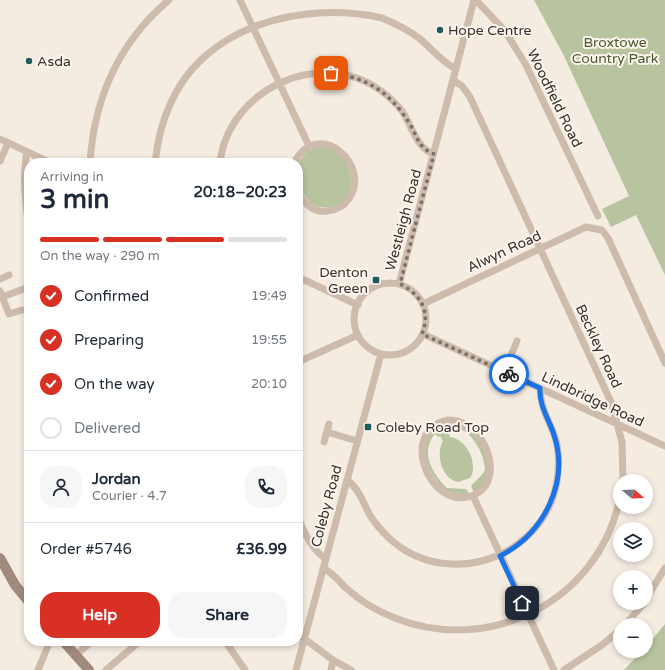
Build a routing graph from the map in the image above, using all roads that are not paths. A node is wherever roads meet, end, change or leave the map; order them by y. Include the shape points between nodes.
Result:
1 (169, 0) edge
2 (240, 0) edge
3 (475, 0) edge
4 (251, 23) junction
5 (456, 69) junction
6 (454, 81) junction
7 (279, 82) junction
8 (0, 139) edge
9 (8, 143) junction
10 (309, 146) junction
11 (27, 152) junction
12 (434, 154) junction
13 (26, 158) edge
14 (40, 158) edge
15 (91, 158) edge
16 (156, 158) edge
17 (221, 158) edge
18 (297, 158) edge
19 (0, 161) edge
20 (24, 164) edge
21 (24, 187) edge
22 (303, 200) edge
23 (598, 216) dead end
24 (540, 248) junction
25 (9, 276) dead end
26 (0, 279) edge
27 (303, 279) edge
28 (400, 284) junction
29 (24, 288) edge
30 (1, 294) edge
31 (423, 304) junction
32 (358, 305) junction
33 (22, 310) dead end
34 (422, 334) junction
35 (358, 335) junction
36 (517, 341) dead end
37 (381, 354) junction
38 (303, 360) edge
39 (665, 363) edge
40 (504, 372) junction
41 (540, 388) junction
42 (329, 424) dead end
43 (618, 424) junction
44 (327, 432) junction
45 (357, 441) junction
46 (324, 442) dead end
47 (665, 446) edge
48 (623, 474) edge
49 (347, 480) junction
50 (473, 496) junction
51 (615, 514) edge
52 (303, 528) edge
53 (500, 556) junction
54 (0, 558) edge
55 (326, 559) junction
56 (323, 568) junction
57 (665, 568) edge
58 (653, 588) edge
59 (24, 596) edge
60 (638, 610) edge
61 (528, 615) junction
62 (631, 618) edge
63 (613, 636) edge
64 (304, 640) junction
65 (303, 644) edge
66 (48, 646) edge
67 (68, 646) edge
68 (86, 646) edge
69 (134, 646) edge
70 (228, 646) edge
71 (302, 646) edge
72 (76, 655) junction
73 (333, 660) junction
74 (38, 670) edge
75 (89, 670) edge
76 (106, 670) edge
77 (245, 670) edge
78 (296, 670) edge
79 (332, 670) edge
80 (350, 670) edge
81 (554, 670) edge
82 (564, 670) edge

1 - 15 street via 135,35 118,60 95,122
2 - 4 street
3 - 5 street, Westleigh Road
3 - 23 street, Woodfield Road via 505,31 526,65
4 - 5 street via 278,13 299,9 335,8 357,11 382,18 409,31
4 - 7 street
4 - 16 street via 211,48 184,80 162,124
5 - 6 street, Westleigh Road
6 - 12 street, Westleigh Road
6 - 24 street, Beckley Road via 462,86 470,97
7 - 10 street
7 - 12 street via 322,72 364,81 390,98 402,111 423,148
7 - 17 street via 251,101 237,117 226,140
8 - 9 street
9 - 11 street
9 - 19 street
10 - 18 street
10 - 22 street via 331,145 344,155 353,171 354,184 353,192 344,205 326,212 319,211
11 - 13 street
11 - 14 street
12 - 28 street, Westleigh Road
20 - 21 street
24 - 31 street, Alwyn Road
24 - 39 street, Alwyn Road via 586,227 598,228 608,238
24 - 43 street, Beckley Road via 611,402
25 - 26 street
27 - 32 street
28 - 31 street via 416,294
28 - 32 street via 382,284 370,290
29 - 30 street
30 - 33 street via 9,314
31 - 34 street via 426,320
32 - 35 street via 355,319
34 - 37 street via 416,344 405,352 395,355
34 - 40 street, Lindbridge Road
35 - 37 street via 370,349
35 - 38 street
36 - 40 street
37 - 45 street, Coleby Road
40 - 41 street, Lindbridge Road
41 - 43 street, Lindbridge Road
41 - 53 street via 542,406 557,449 556,488 548,508 534,529 516,547
42 - 44 street
43 - 47 street, Lindbridge Road
43 - 48 street, Beckley Road via 622,442
44 - 45 street
44 - 46 street
45 - 49 street, Coleby Road
49 - 53 street via 356,486 371,516 386,535 415,556 452,565 478,563
49 - 55 street, Coleby Road
50 - 50 street via 456,498 444,494 434,484 423,461 421,454 424,439 429,429 440,422 463,422 474,430 484,444 491,466 490,478 484,488
50 - 53 street
51 - 61 street via 609,533 592,561 574,582 559,596
52 - 55 street via 312,546
53 - 61 street
54 - 59 main road
55 - 56 street, Coleby Road
56 - 61 street via 375,609 396,619 429,628 479,629 502,625
56 - 64 street, Coleby Road
57 - 58 street
60 - 62 street
61 - 81 street
63 - 82 street
64 - 65 street, Coleby Road
64 - 73 street
66 - 74 street
67 - 72 main road
68 - 72 street
69 - 76 street
70 - 77 street
71 - 78 street, Coleby Road
72 - 75 main road
73 - 79 street
73 - 80 street

